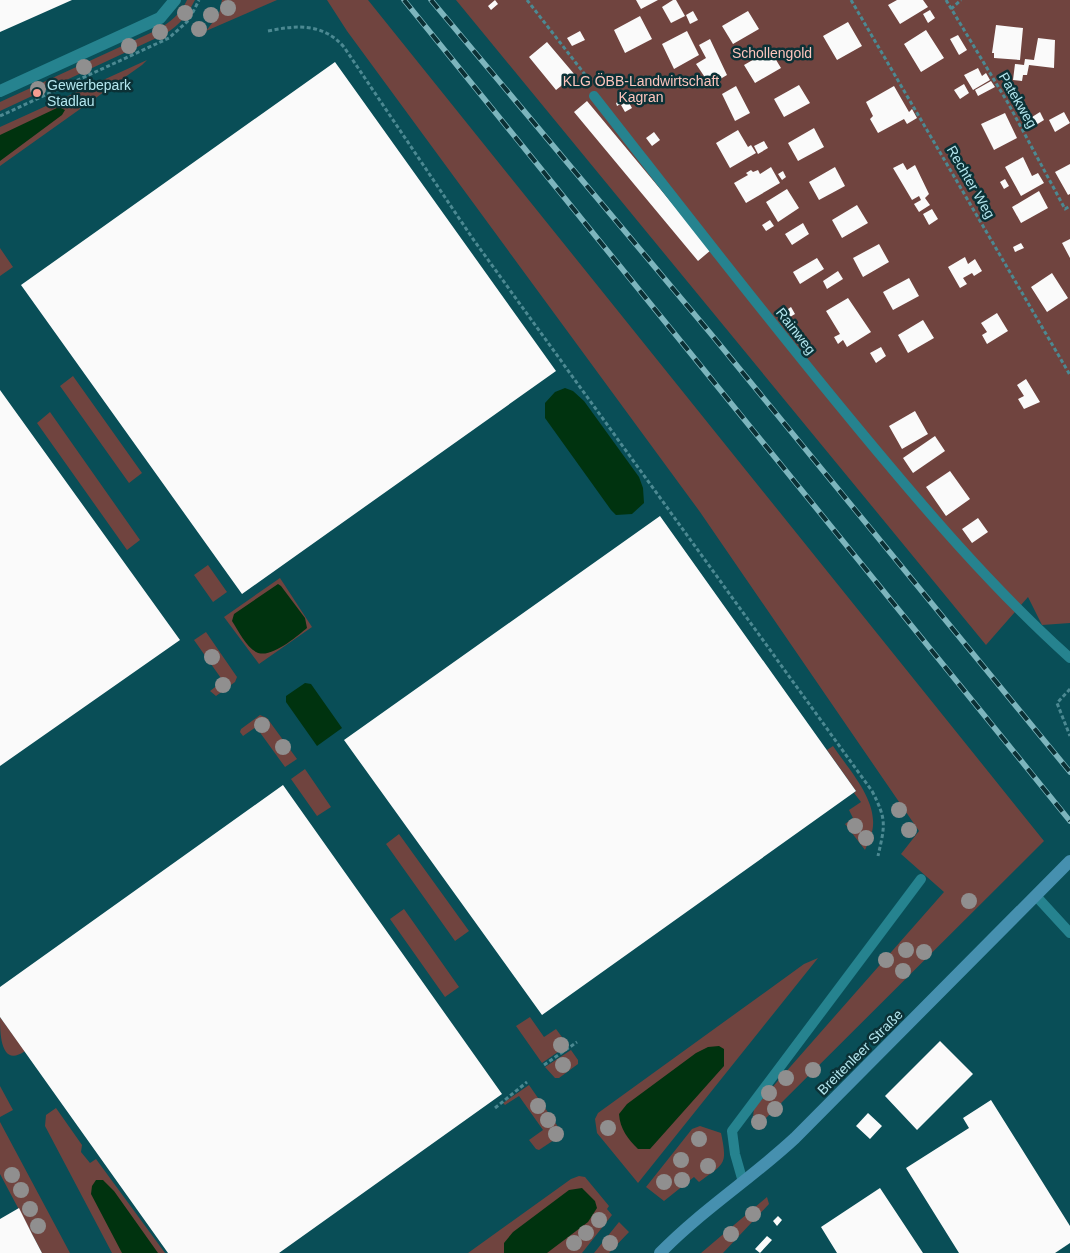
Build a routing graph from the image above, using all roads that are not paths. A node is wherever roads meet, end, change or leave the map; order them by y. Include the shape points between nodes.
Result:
1 (175, 0) edge
2 (0, 91) edge
3 (594, 96) road end
4 (1070, 658) edge
5 (1070, 862) edge
6 (922, 879) dead end
7 (1036, 896) junction
8 (1070, 933) edge
9 (743, 1182) junction
10 (660, 1253) edge

1 - 2 street via 160,18
3 - 4 lane, Rainweg via 811,372 924,508 1034,626
5 - 7 main road, Breitenleer Straße
6 - 9 lane via 732,1131
7 - 8 lane
7 - 9 main road, Breitenleer Straße via 796,1138
9 - 10 main road, Breitenleer Straße via 704,1211

